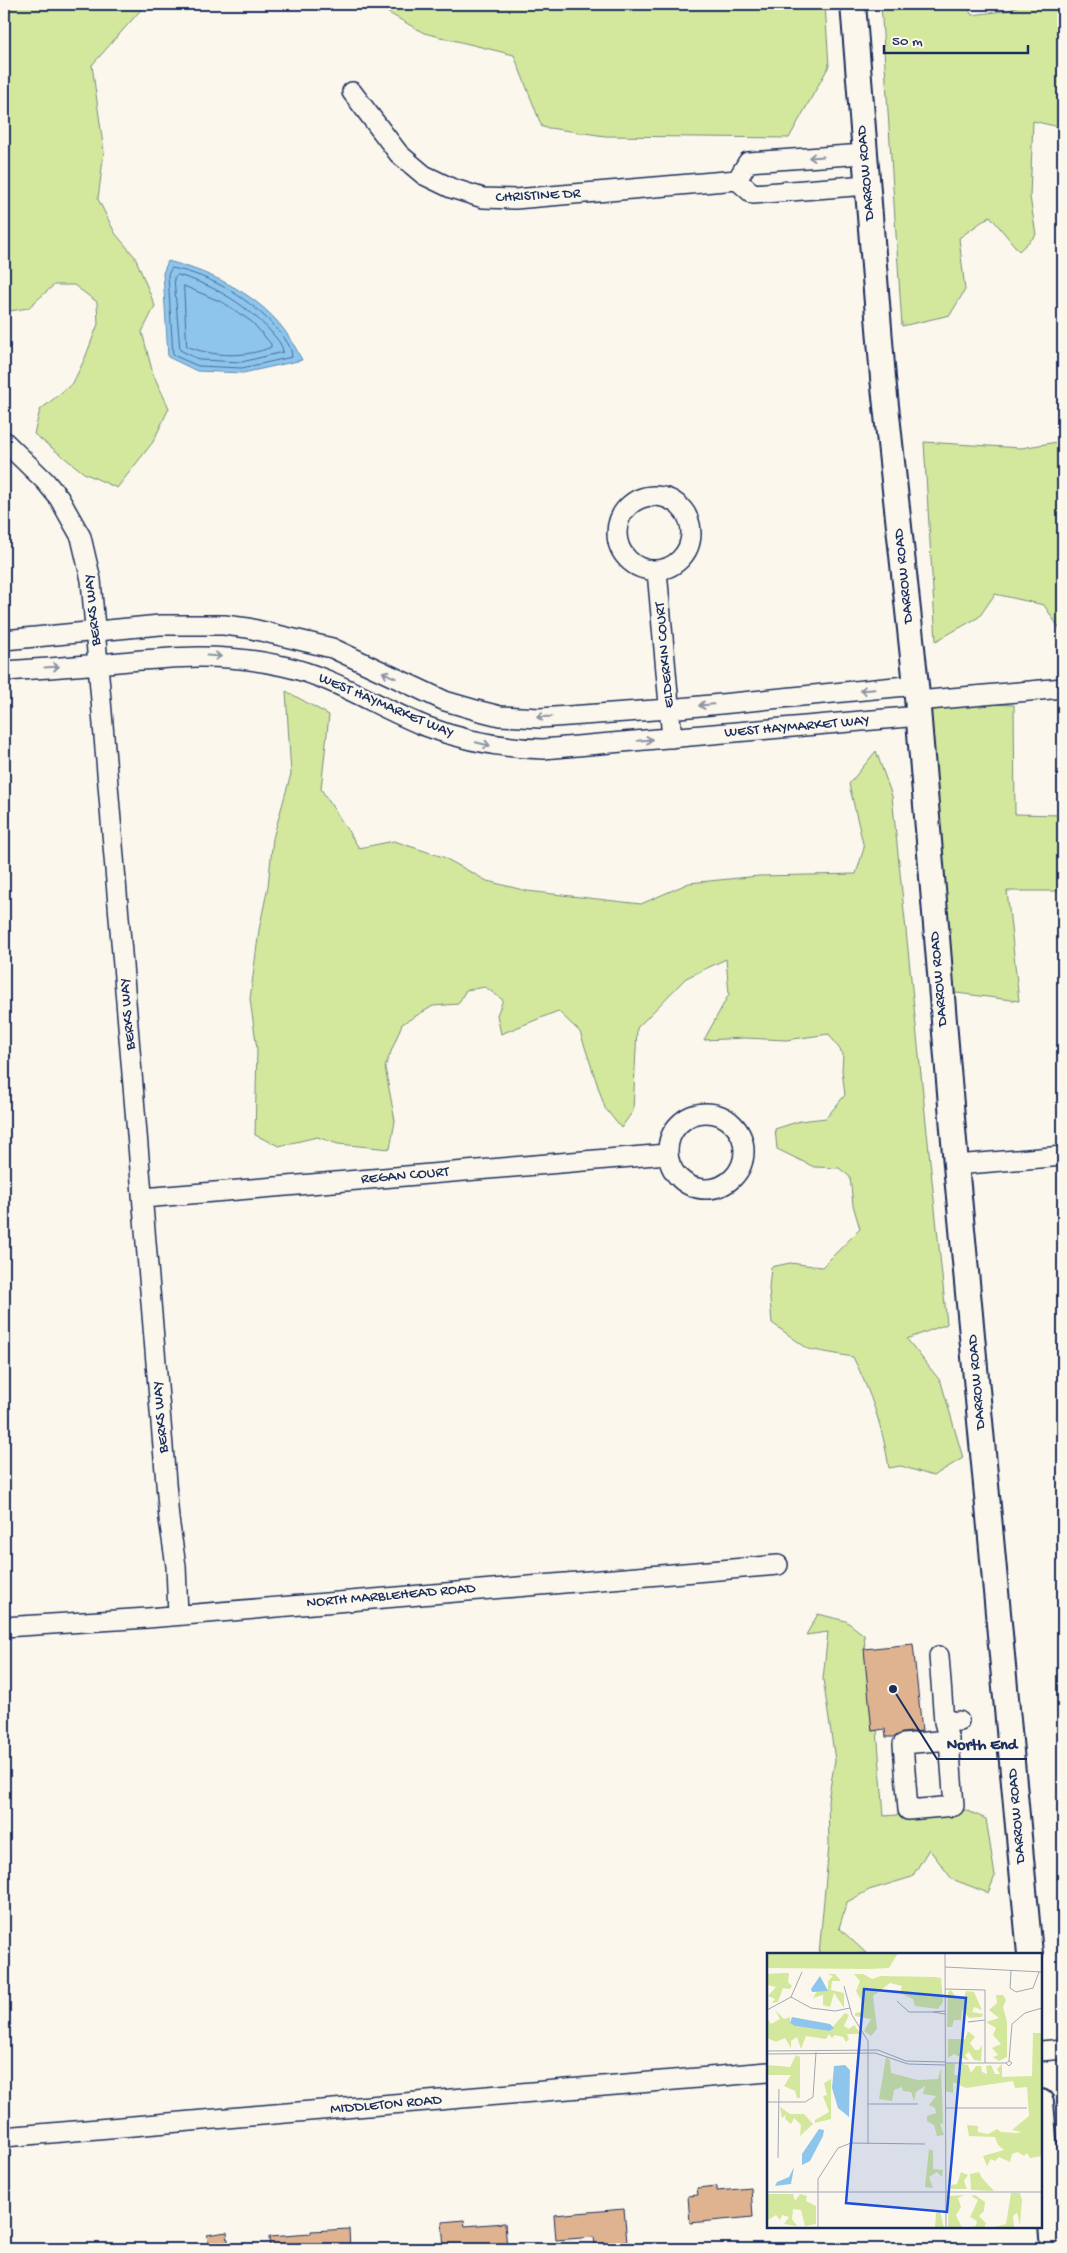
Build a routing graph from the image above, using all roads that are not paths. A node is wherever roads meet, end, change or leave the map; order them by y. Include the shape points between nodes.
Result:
1 (853, 4) edge
2 (352, 92) dead end
3 (864, 154) junction
4 (737, 180) junction
5 (867, 185) junction
6 (4, 442) edge
7 (657, 571) junction
8 (95, 632) junction
9 (4, 640) edge
10 (98, 664) junction
11 (4, 671) edge
12 (1063, 688) edge
13 (917, 701) junction
14 (669, 709) junction
15 (672, 738) junction
16 (667, 1154) junction
17 (1063, 1156) edge
18 (956, 1165) junction
19 (143, 1198) junction
20 (778, 1565) dead end
21 (178, 1615) junction
22 (4, 1627) edge
23 (939, 1656) dead end
24 (951, 1728) dead end
25 (1030, 1953) edge
26 (1063, 2049) edge
27 (1042, 2052) edge
28 (767, 2072) edge
29 (1042, 2114) edge
30 (4, 2138) edge
31 (1053, 2249) edge

1 - 3 main road, DARROW ROAD
2 - 4 street, CHRISTINE DR via 399,154 424,175 483,198 515,199
3 -> 4 street via 748,162
3 - 5 main road, DARROW ROAD
4 - 5 street via 753,194
5 - 13 main road, DARROW ROAD via 883,378
6 - 8 street, BERKS WAY via 54,493 81,537 91,580
7 - 7 street via 637,568 622,555 616,537 619,517 632,502 650,495 670,498 685,511 692,530 688,549 676,565
7 - 14 street, ELDERKIN COURT
8 - 9 street, WEST HAYMARKET WAY
8 - 10 street, BERKS WAY
14 -> 8 street, WEST HAYMARKET WAY via 548,718 500,716 445,701 332,648 272,632 195,624
11 -> 10 street, WEST HAYMARKET WAY
10 -> 15 street, WEST HAYMARKET WAY via 174,656 213,656 283,666 347,688 424,725 495,746 544,749
10 - 19 street, BERKS WAY
12 - 13 street
13 -> 14 street, WEST HAYMARKET WAY
13 - 15 street, WEST HAYMARKET WAY
13 - 18 main road, DARROW ROAD
14 - 15 street, ELDERKIN COURT
16 - 16 street via 670,1134 674,1129 683,1119 702,1112 722,1116 738,1128 744,1148 741,1168 728,1183 709,1190 684,1182 674,1173
16 - 19 street, REGAN COURT
17 - 18 street
18 - 25 main road, DARROW ROAD
19 - 21 street, BERKS WAY
20 - 21 street, NORTH MARBLEHEAD ROAD
21 - 22 street, NORTH MARBLEHEAD ROAD
23 - 24 street
26 - 27 street
28 - 30 street, MIDDLETON ROAD
29 - 31 main road

